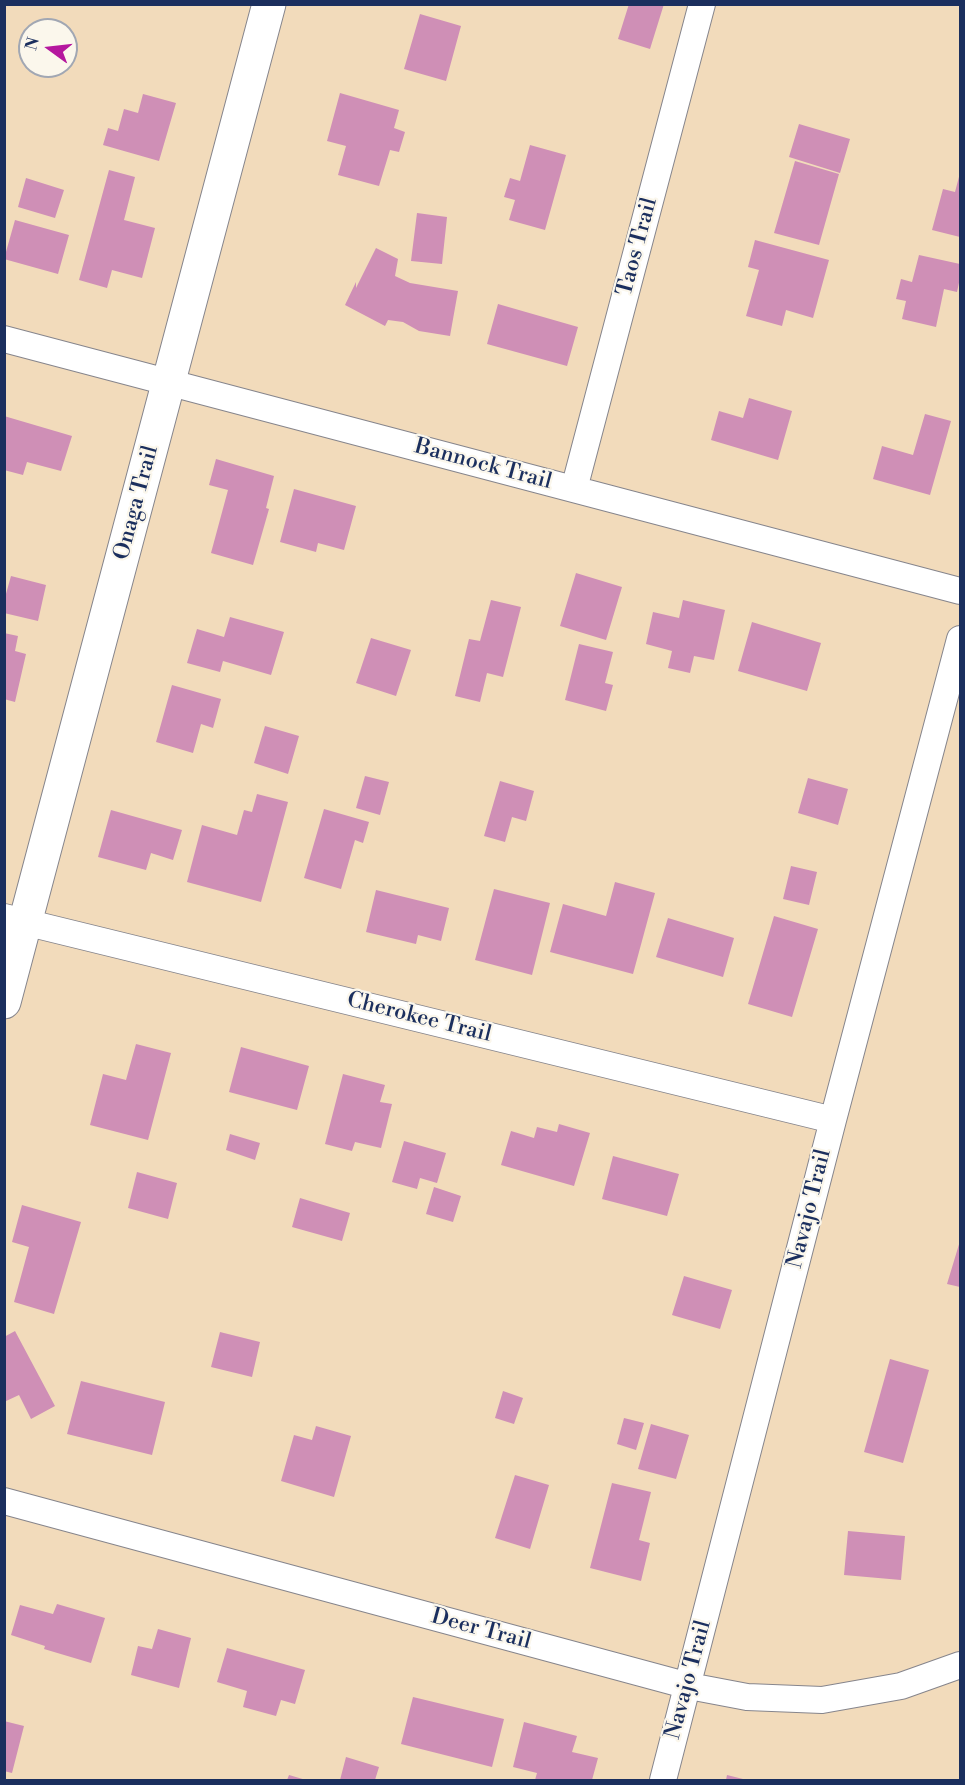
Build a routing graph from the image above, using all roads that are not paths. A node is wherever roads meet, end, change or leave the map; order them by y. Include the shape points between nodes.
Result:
1 (269, 4) edge
2 (702, 4) edge
3 (4, 339) edge
4 (169, 382) junction
5 (574, 489) junction
6 (960, 591) edge
7 (960, 639) edge
8 (15, 919) edge
9 (4, 1002) edge
10 (833, 1120) junction
11 (4, 1502) edge
12 (960, 1665) edge
13 (689, 1686) junction
14 (663, 1780) edge

1 - 4 street, Onaga Trail
2 - 5 street, Taos Trail
3 - 4 street, Bannock Trail
4 - 5 street, Bannock Trail
4 - 8 street, Onaga Trail
5 - 6 street, Bannock Trail
7 - 10 street, Navajo Trail
8 - 9 street, Onaga Trail
8 - 10 street, Cherokee Trail
10 - 13 street, Navajo Trail
11 - 13 street, Deer Trail
12 - 13 street, Deer Trail via 902,1686 822,1700 747,1697
13 - 14 street, Navajo Trail

